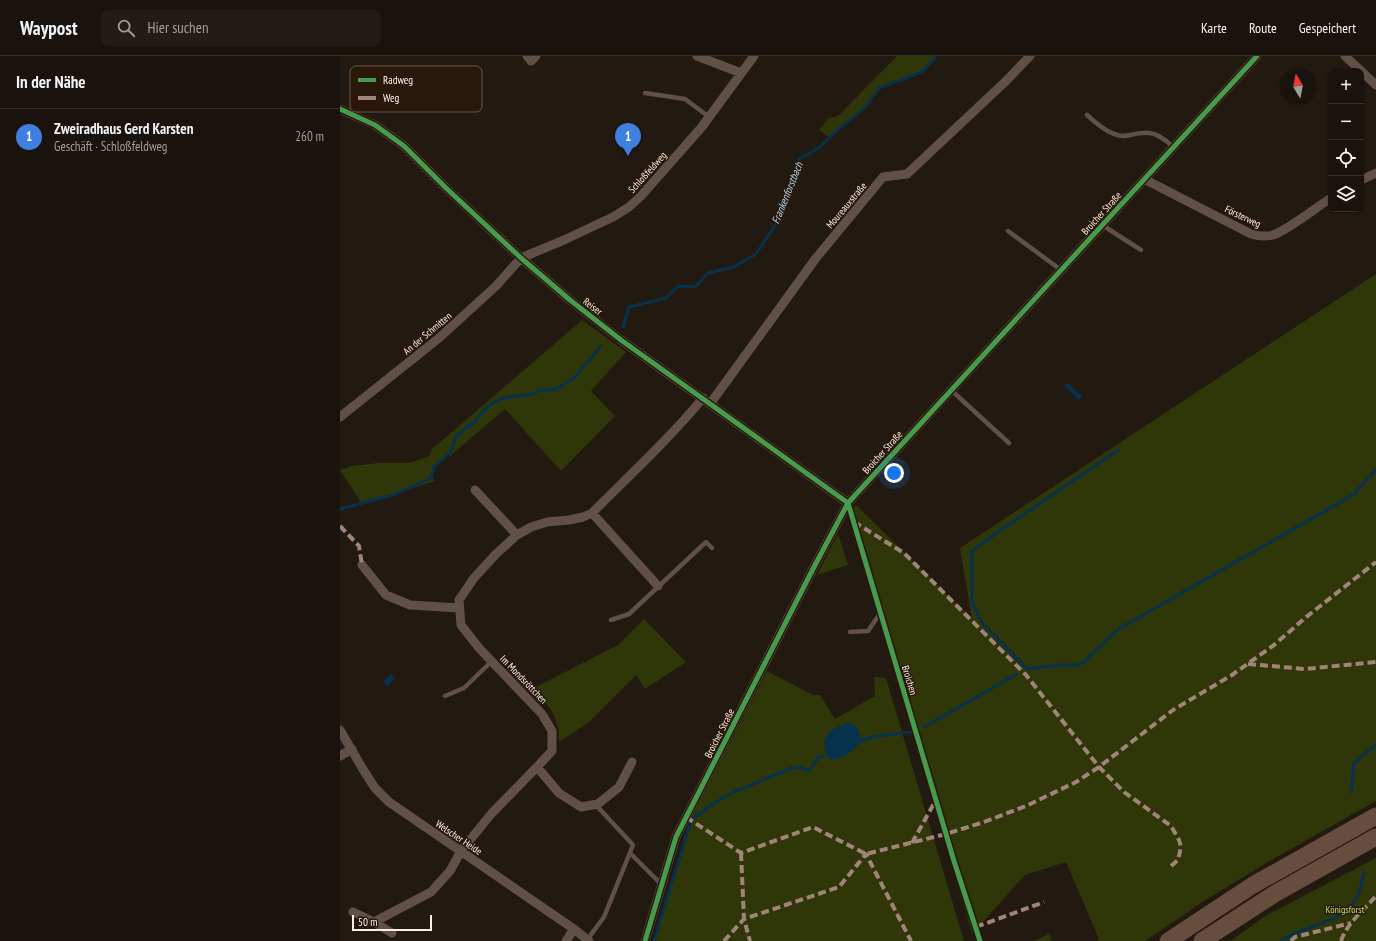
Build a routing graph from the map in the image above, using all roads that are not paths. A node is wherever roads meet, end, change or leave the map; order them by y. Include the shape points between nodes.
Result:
1 (527, 56) edge
2 (536, 56) edge
3 (697, 56) edge
4 (754, 56) edge
5 (1030, 56) edge
6 (1257, 56) edge
7 (1345, 56) edge
8 (741, 73) junction
9 (1376, 85) edge
10 (644, 93) dead end
11 (340, 109) edge
12 (1087, 114) dead end
13 (709, 116) junction
14 (1173, 147) junction
15 (1376, 173) edge
16 (1144, 179) junction
17 (1364, 179) edge
18 (1328, 200) edge
19 (1102, 225) junction
20 (1008, 231) dead end
21 (1142, 250) dead end
22 (521, 258) junction
23 (1061, 270) junction
24 (951, 390) junction
25 (702, 398) junction
26 (710, 404) junction
27 (340, 417) edge
28 (1009, 443) dead end
29 (475, 490) dead end
30 (848, 503) junction
31 (592, 513) junction
32 (517, 535) junction
33 (712, 548) dead end
34 (362, 565) dead end
35 (658, 586) junction
36 (459, 608) junction
37 (881, 612) junction
38 (611, 620) dead end
39 (850, 632) dead end
40 (492, 661) junction
41 (444, 696) dead end
42 (340, 730) edge
43 (352, 749) junction
44 (340, 756) edge
45 (632, 762) dead end
46 (537, 767) junction
47 (595, 804) junction
48 (1376, 816) edge
49 (1376, 837) edge
50 (461, 851) junction
51 (630, 853) junction
52 (954, 861) dead end
53 (662, 885) junction
54 (353, 912) dead end
55 (374, 922) junction
56 (574, 929) junction
57 (392, 933) dead end
58 (588, 940) edge
59 (566, 941) edge
60 (644, 941) edge
61 (1168, 941) edge
62 (1202, 941) edge

1 - 2 street via 531,61
3 - 8 street
4 - 8 street, Schloßfeldweg
5 - 26 street, Moureauxstraße via 906,174 883,177 816,258
6 - 14 street, Broicher Straße
7 - 9 street
8 - 13 street, Schloßfeldweg
10 - 13 lane via 685,99
11 - 22 street, Reiser via 375,126 404,146
12 - 14 lane via 1108,131 1120,136 1151,133
13 - 22 street, Schloßfeldweg via 629,207 613,218
14 - 16 street, Broicher Straße
15 - 17 street
16 - 18 street, Försterweg via 1251,234 1260,236 1272,235
16 - 19 street, Broicher Straße
19 - 21 lane
19 - 23 street, Broicher Straße
20 - 23 lane
22 - 25 street, Reiser via 610,331
22 - 27 street, An der Schmitten via 496,286 439,338
23 - 24 street, Broicher Straße
24 - 28 lane
24 - 30 street, Broicher Straße
25 - 26 street, Reiser
25 - 31 street via 684,421
26 - 30 street, Reiser
29 - 32 street
30 - 37 lane, Broichen
30 - 53 street, Broicher Straße via 676,837
31 - 32 street via 569,520 546,522
31 - 35 street
32 - 36 street via 474,578 459,600
33 - 35 lane via 706,542
34 - 36 street via 386,595 410,605
35 - 38 lane via 629,614
36 - 40 street, Im Mondsröttchen via 461,625
37 - 39 lane via 868,631
37 - 52 lane, Broichen
40 - 41 lane via 464,688
40 - 46 street, Im Mondsröttchen via 542,714 552,731 552,751
42 - 43 street, Welscher Heide
43 - 44 street
43 - 50 street, Welscher Heide via 375,788 389,802
45 - 47 street via 620,787
46 - 47 street via 559,794 581,807
46 - 50 street, Im Mondsröttchen via 492,812
47 - 51 lane via 633,845
48 - 61 highway via 1253,886
49 - 62 highway via 1276,893
50 - 55 street, Im Mondsröttchen via 450,871 432,892
50 - 56 street, Welscher Heide
51 - 53 lane
51 - 58 lane via 604,917
53 - 60 street, Broicher Straße
54 - 55 street
55 - 57 street
56 - 58 street, Welscher Heide
56 - 59 street

